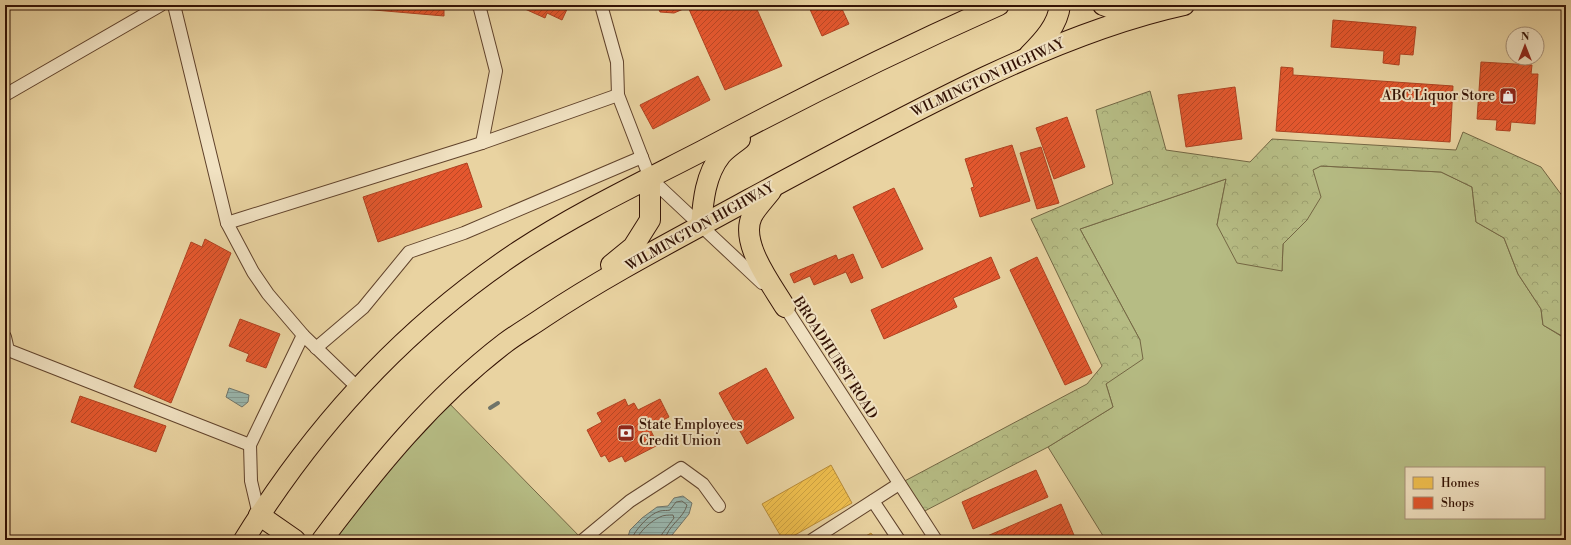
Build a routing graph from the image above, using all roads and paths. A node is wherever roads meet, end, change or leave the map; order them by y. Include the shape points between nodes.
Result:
1 (161, 5) edge
2 (174, 5) edge
3 (478, 5) edge
4 (601, 5) edge
5 (965, 5) edge
6 (999, 5) edge
7 (1060, 5) edge
8 (1103, 5) edge
9 (1184, 5) edge
10 (1148, 13) junction
11 (949, 27) junction
12 (1027, 58) junction
13 (618, 94) junction
14 (5, 95) edge
15 (774, 112) junction
16 (482, 143) junction
17 (642, 157) junction
18 (650, 178) junction
19 (776, 186) junction
20 (227, 223) junction
21 (701, 226) junction
22 (576, 296) junction
23 (785, 307) junction
24 (304, 335) junction
25 (5, 337) edge
26 (316, 348) junction
27 (358, 388) junction
28 (250, 445) junction
29 (899, 484) junction
30 (873, 500) junction
31 (719, 506) dead end
32 (259, 515) junction
33 (244, 540) edge
34 (295, 540) edge
35 (322, 540) edge
36 (583, 540) edge
37 (812, 540) edge
38 (898, 540) edge
39 (936, 540) edge

1 - 14 street
2 - 20 street
3 - 16 street via 496,71
4 - 13 street via 617,62
5 - 11 main road
6 - 11 main road
7 - 12 main road via 1059,14 1046,38
8 - 10 main road via 1117,10
9 - 10 main road
10 - 12 main road, WILMINGTON HIGHWAY via 1090,32
11 - 15 main road
12 - 19 main road, WILMINGTON HIGHWAY via 887,126
13 - 16 street
13 - 17 street
15 - 18 main road
15 - 21 main road via 721,155 709,175 703,200
16 - 20 street
17 - 18 street
17 - 26 street via 464,233 409,252 363,308
18 - 21 street, BROADHURST ROAD
18 - 22 main road via 650,220 633,247
18 - 27 main road via 578,215 520,251 458,295
19 - 21 main road, WILMINGTON HIGHWAY
19 - 23 main road via 752,217 749,237 756,260
20 - 24 street via 268,294
21 - 22 main road, WILMINGTON HIGHWAY
21 - 23 street, BROADHURST ROAD via 754,274
22 - 35 main road, WILMINGTON HIGHWAY via 506,342 417,422
23 - 29 street, BROADHURST ROAD
24 - 26 street
24 - 28 street
25 - 28 street via 8,350
26 - 27 street
27 - 32 main road via 304,453
28 - 32 street via 251,481
29 - 30 street
29 - 39 street, BROADHURST ROAD
30 - 37 street
30 - 38 street
31 - 36 street via 703,484 681,468 630,500
32 - 33 main road
32 - 34 main road

